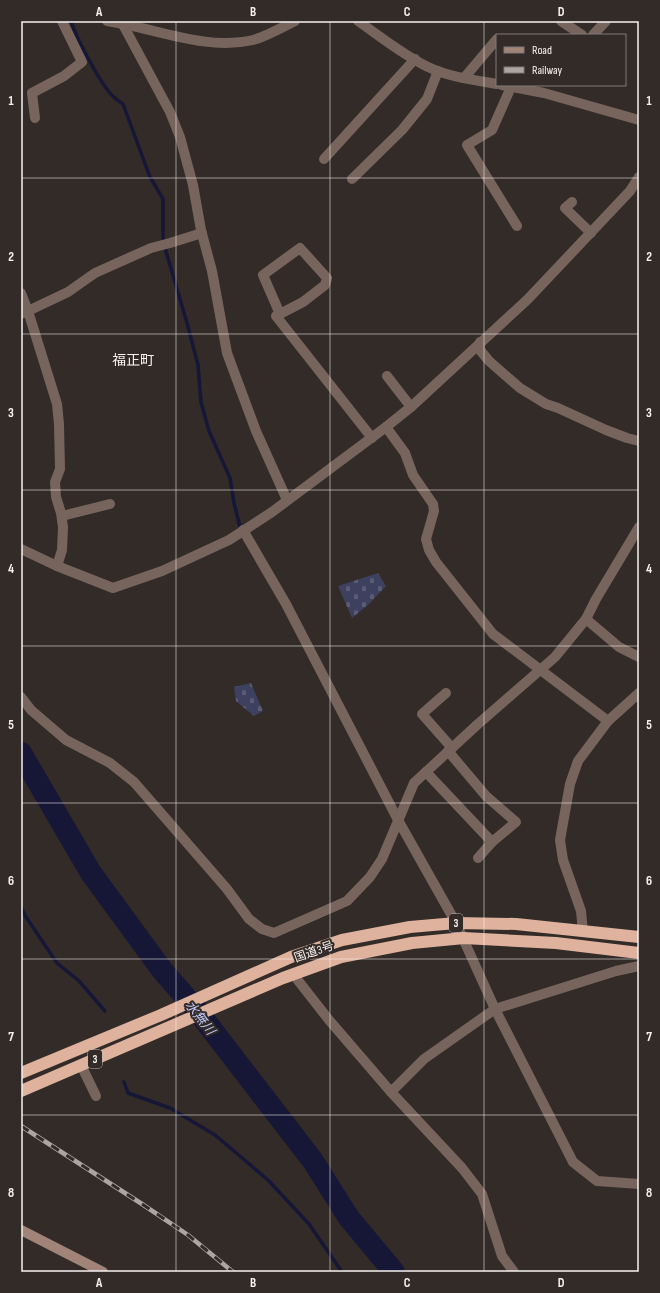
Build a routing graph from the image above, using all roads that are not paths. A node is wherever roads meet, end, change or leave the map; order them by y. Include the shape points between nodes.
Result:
1 (62, 21) edge
2 (108, 21) edge
3 (295, 21) edge
4 (358, 21) edge
5 (561, 21) edge
6 (606, 21) edge
7 (122, 22) edge
8 (580, 34) edge
9 (594, 34) edge
10 (496, 40) edge
11 (415, 59) junction
12 (438, 70) junction
13 (464, 78) junction
14 (496, 84) edge
15 (507, 86) edge
16 (546, 89) edge
17 (35, 118) dead end
18 (639, 120) edge
19 (324, 159) dead end
20 (639, 177) edge
21 (352, 179) dead end
22 (572, 202) dead end
23 (517, 226) dead end
24 (202, 233) junction
25 (591, 233) junction
26 (21, 293) edge
27 (25, 313) edge
28 (280, 314) junction
29 (480, 342) junction
30 (387, 376) dead end
31 (411, 407) junction
32 (386, 427) junction
33 (372, 438) junction
34 (639, 441) edge
35 (287, 500) junction
36 (110, 504) dead end
37 (62, 516) junction
38 (639, 527) edge
39 (243, 530) junction
40 (21, 548) edge
41 (57, 566) junction
42 (586, 619) junction
43 (639, 657) edge
44 (540, 670) junction
45 (446, 693) dead end
46 (639, 693) edge
47 (21, 697) edge
48 (608, 721) junction
49 (450, 750) junction
50 (426, 772) junction
51 (398, 820) junction
52 (492, 842) junction
53 (478, 858) dead end
54 (456, 923) junction
55 (583, 932) junction
56 (639, 937) edge
57 (464, 938) junction
58 (639, 953) edge
59 (639, 966) edge
60 (288, 976) junction
61 (495, 1009) junction
62 (81, 1065) junction
63 (21, 1073) edge
64 (21, 1091) edge
65 (391, 1092) junction
66 (96, 1096) dead end
67 (639, 1184) edge
68 (21, 1230) edge
69 (103, 1272) edge
70 (514, 1272) edge

1 - 17 street via 82,62 64,76 32,93
2 - 7 street
3 - 7 street via 254,40 225,43 188,38
4 - 11 street
5 - 8 street
6 - 9 street
7 - 24 street via 170,112 180,137
10 - 13 street
11 - 12 street
11 - 19 street
12 - 13 street
12 - 21 street via 427,99 402,130
13 - 14 street
15 - 16 street
15 - 23 street via 492,130 467,145
16 - 18 street
20 - 25 street via 630,191
22 - 25 street via 565,208
24 - 27 street via 159,245 95,273 68,292
24 - 35 street via 212,271 227,353 256,431
25 - 29 street via 528,299
26 - 27 street
27 - 37 street via 57,404 60,469 55,482 56,497
28 - 28 street via 303,302 325,285 327,278 300,248 263,275
28 - 33 street via 276,316
29 - 31 street
29 - 34 street via 480,350 489,361 532,396 606,430
30 - 31 street
31 - 32 street
32 - 33 street
32 - 44 street via 405,453 413,475 433,504 434,512 426,539 436,562 493,634
33 - 35 street
35 - 39 street
36 - 37 street
37 - 41 street via 62,550
38 - 42 street
39 - 41 street via 230,540 172,566 113,588
39 - 51 street via 286,604
40 - 41 street
42 - 43 street via 619,647
42 - 44 street via 555,657
44 - 48 street
44 - 49 street
45 - 49 street via 422,714
46 - 48 street
47 - 51 street via 31,710 66,740 110,763 134,782 227,889 249,919 262,930 274,933 347,901 370,877 382,859
48 - 55 street via 578,761 570,784 560,840 562,860 581,911
49 - 50 street
49 - 52 street via 486,796 516,822
50 - 51 street via 414,783
50 - 52 street
51 - 54 street
52 - 53 street
54 - 55 highway, 国道3号 / 3 via 516,924
54 - 57 street
54 - 63 highway, 国道3号 / 3 via 410,927 342,940 278,962 161,1015
55 - 56 highway, 国道3号 / 3
57 - 58 highway, 国道3号 / 3 via 556,943
57 - 60 highway, 国道3号 / 3 via 412,942 348,956
57 - 61 street
59 - 61 street
60 - 62 highway, 国道3号 / 3
60 - 65 street
61 - 65 street via 424,1059
61 - 67 street via 573,1162 597,1181
62 - 64 highway, 国道3号 / 3
62 - 66 street
65 - 70 street via 462,1168 482,1194 502,1256
68 - 69 street

